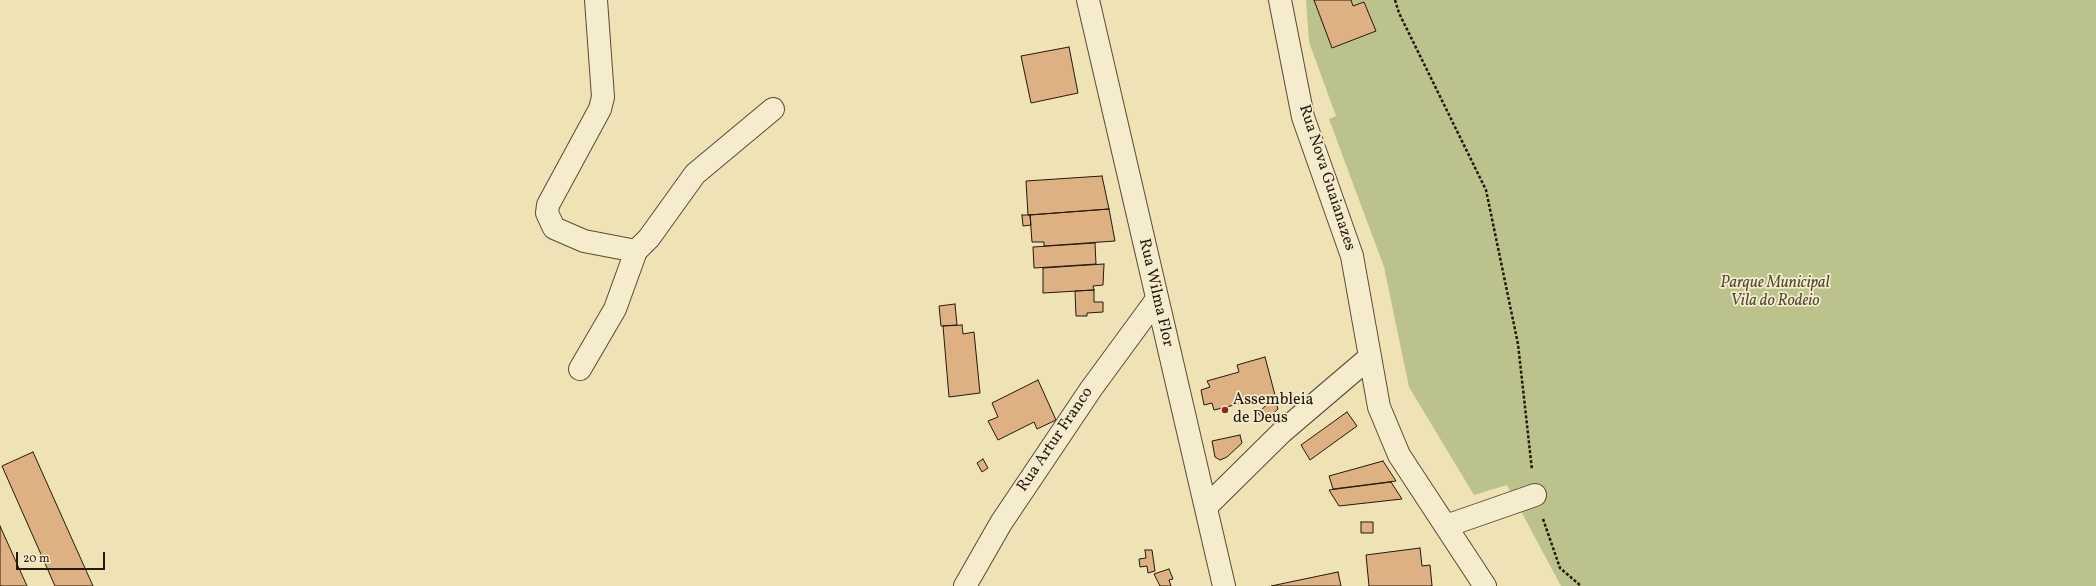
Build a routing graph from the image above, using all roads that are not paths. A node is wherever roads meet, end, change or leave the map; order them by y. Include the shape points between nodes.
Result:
1 (596, 0) edge
2 (1088, 0) edge
3 (1280, 0) edge
4 (773, 109) dead end
5 (636, 251) junction
6 (1157, 300) junction
7 (1370, 357) junction
8 (580, 369) dead end
9 (1535, 495) road end
10 (1206, 507) junction
11 (1446, 526) junction
12 (965, 586) edge
13 (1224, 586) edge
14 (1485, 586) edge

1 - 5 street via 603,97 600,109 548,205 547,213 554,228 584,241
2 - 6 street, Rua Wilma Flor
3 - 7 street, Rua Nova Guaianazes via 1303,117 1352,256
4 - 5 street via 695,174 649,238
5 - 8 street via 615,309
6 - 10 street, Rua Wilma Flor
6 - 12 street, Rua Artur Franco via 1086,395 1001,523
7 - 10 street via 1282,432
7 - 11 street, Rua Nova Guaianazes via 1379,407 1389,434 1399,455
9 - 11 street
10 - 13 street, Rua Wilma Flor
11 - 14 street, Rua Nova Guaianazes

